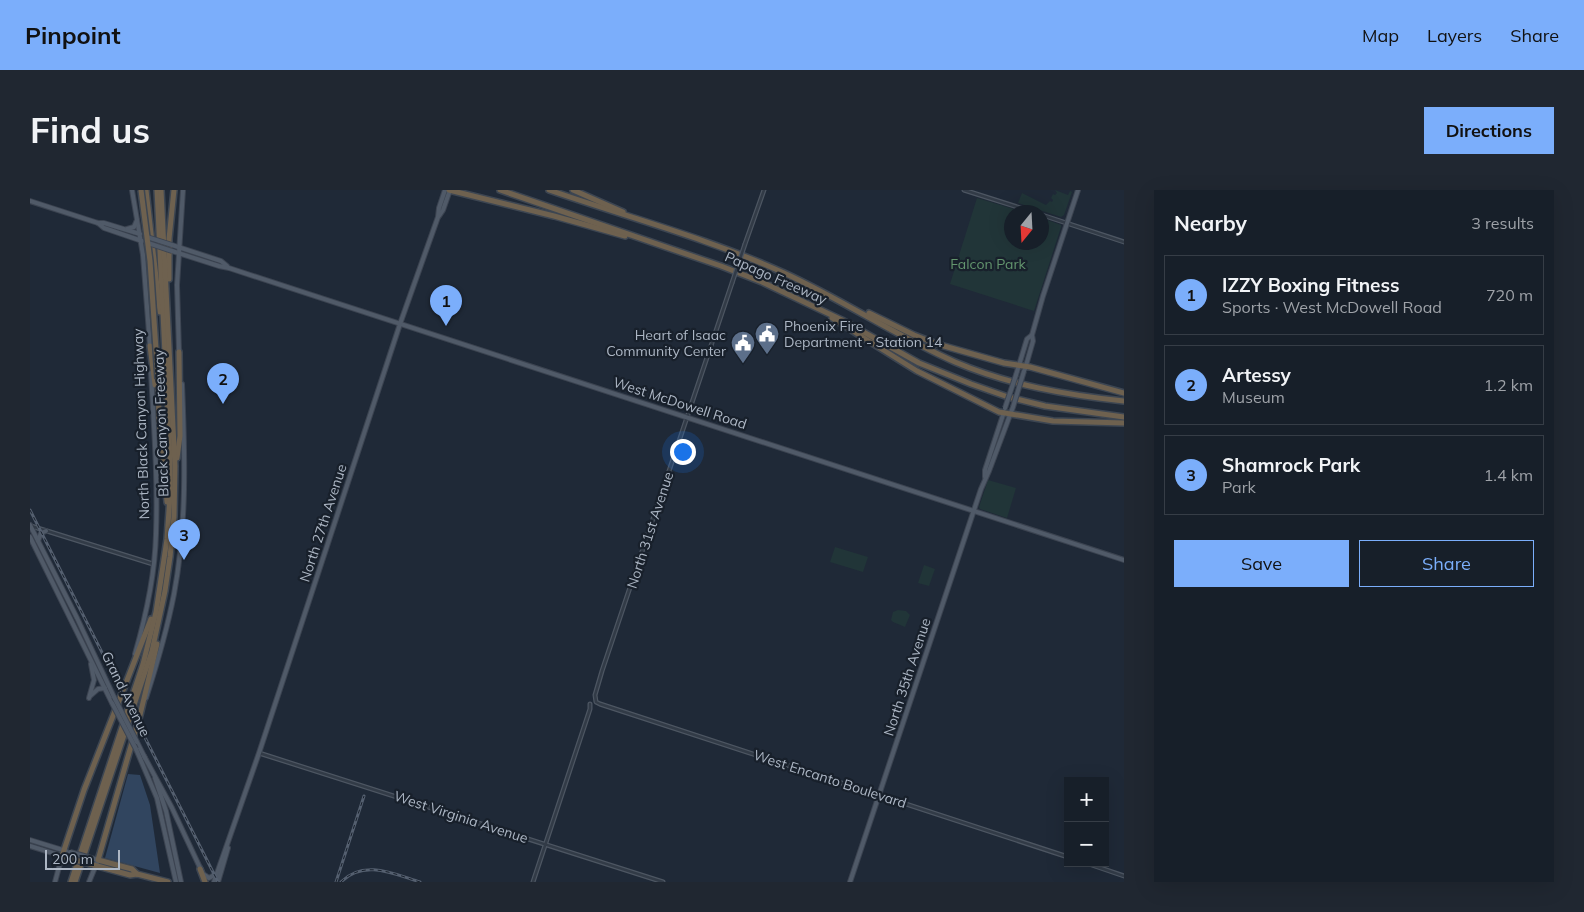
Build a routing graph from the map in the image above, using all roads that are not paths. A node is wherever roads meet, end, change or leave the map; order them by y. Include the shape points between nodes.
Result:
1 (132, 190) edge
2 (141, 190) edge
3 (146, 190) edge
4 (156, 190) edge
5 (161, 190) edge
6 (175, 190) edge
7 (183, 190) edge
8 (445, 190) edge
9 (450, 190) edge
10 (500, 190) edge
11 (549, 190) edge
12 (573, 190) edge
13 (764, 190) edge
14 (964, 190) edge
15 (1078, 190) edge
16 (30, 201) edge
17 (1011, 205) edge
18 (438, 217) junction
19 (138, 218) junction
20 (1049, 218) edge
21 (644, 222) junction
22 (98, 223) junction
23 (1067, 224) junction
24 (124, 229) junction
25 (140, 234) junction
26 (141, 241) junction
27 (1124, 242) edge
28 (655, 243) junction
29 (179, 248) junction
30 (179, 254) junction
31 (191, 258) junction
32 (178, 268) junction
33 (229, 268) junction
34 (816, 289) junction
35 (809, 303) junction
36 (160, 312) junction
37 (168, 319) junction
38 (400, 324) junction
39 (1032, 335) junction
40 (150, 346) junction
41 (179, 352) junction
42 (1018, 368) junction
43 (1025, 369) junction
44 (1124, 393) edge
45 (1124, 401) edge
46 (1004, 410) junction
47 (1012, 413) junction
48 (686, 417) junction
49 (1124, 417) edge
50 (159, 419) junction
51 (1124, 424) edge
52 (175, 466) junction
53 (985, 479) junction
54 (167, 502) junction
55 (974, 511) junction
56 (30, 526) edge
57 (46, 530) junction
58 (30, 537) edge
59 (38, 541) junction
60 (1124, 560) edge
61 (153, 564) junction
62 (161, 611) junction
63 (151, 619) junction
64 (90, 657) junction
65 (105, 688) junction
66 (122, 697) junction
67 (595, 699) joint
68 (590, 704) dead end
69 (140, 715) junction
70 (259, 753) junction
71 (144, 756) junction
72 (880, 795) junction
73 (231, 836) junction
74 (30, 840) edge
75 (546, 844) junction
76 (30, 846) edge
77 (64, 850) junction
78 (69, 855) junction
79 (62, 856) junction
80 (1064, 856) edge
81 (97, 863) junction
82 (175, 866) junction
83 (1098, 867) edge
84 (200, 869) junction
85 (217, 872) junction
86 (1124, 876) edge
87 (55, 882) edge
88 (70, 882) edge
89 (75, 882) edge
90 (89, 882) edge
91 (168, 882) edge
92 (176, 882) edge
93 (181, 882) edge
94 (205, 882) edge
95 (214, 882) edge
96 (218, 882) edge
97 (533, 882) edge
98 (663, 882) edge
99 (850, 882) edge

1 - 19 main road, North Black Canyon Highway
2 - 50 highway, bridge via 150,261
3 - 36 highway
4 - 36 highway, Black Canyon Freeway
4 - 88 highway via 170,457 167,539 149,641
5 - 37 highway, Black Canyon Freeway
6 - 37 highway via 169,239
7 - 29 main road
8 - 18 main road, North 27th Avenue
9 - 18 main road, North 27th Avenue
9 - 28 highway
10 - 28 highway, Papago Freeway
11 - 21 highway, Papago Freeway
12 - 21 highway
13 - 48 street, North 31st Avenue, bridge
14 - 17 street
15 - 23 main road, North 35th Avenue
16 - 22 main road, West McDowell Road
18 - 38 main road, North 27th Avenue
19 - 24 main road via 134,227
19 - 25 main road, North Black Canyon Highway
20 - 23 street
21 - 34 highway, Papago Freeway via 749,258
22 - 24 main road, West McDowell Road
22 - 26 main road, West McDowell Road
23 - 27 street
23 - 39 main road, North 35th Avenue
24 - 25 main road, West McDowell Road
25 - 26 main road, North Black Canyon Highway
25 - 29 main road, West McDowell Road, bridge
26 - 30 main road, West McDowell Road, bridge
26 - 40 main road, North Black Canyon Highway
28 - 35 highway, Papago Freeway via 762,282
29 - 30 main road
29 - 33 main road, West McDowell Road via 221,262
30 - 31 main road, West McDowell Road
30 - 32 main road
31 - 32 main road via 182,260
31 - 33 main road, West McDowell Road
32 - 41 main road
33 - 38 main road, West McDowell Road
34 - 42 highway via 928,341
34 - 45 highway, Papago Freeway via 922,346 981,372 1053,391
35 - 46 highway via 917,371
35 - 49 highway, Papago Freeway via 919,362 983,388 1045,406
36 - 54 highway, Black Canyon Freeway
37 - 52 highway, Black Canyon Freeway
38 - 48 main road, West McDowell Road
38 - 70 main road, North 27th Avenue
39 - 42 main road, North 35th Avenue
39 - 43 main road, North 35th Avenue
40 - 50 highway
40 - 61 main road, North Black Canyon Highway via 157,483
41 - 52 highway via 180,436
41 - 69 main road via 185,452 182,536 170,615
42 - 43 highway
42 - 46 main road, North 35th Avenue, bridge
43 - 44 highway
43 - 47 main road, North 35th Avenue, bridge
46 - 47 highway
46 - 53 main road, North 35th Avenue
47 - 51 highway via 1053,421
47 - 53 main road, North 35th Avenue
48 - 55 main road, West McDowell Road
48 - 67 street, North 31st Avenue
50 - 54 highway
52 - 62 highway, Black Canyon Freeway via 173,530
53 - 55 main road, North 35th Avenue
54 - 63 highway, Black Canyon Freeway via 162,559
55 - 60 main road, West McDowell Road
55 - 72 main road, North 35th Avenue
56 - 57 street
56 - 59 main road, Grand Avenue
57 - 59 main road
57 - 61 street
58 - 64 main road, Grand Avenue
59 - 71 main road, Grand Avenue, bridge
61 - 66 main road, North Black Canyon Highway via 142,624
62 - 69 highway
62 - 89 highway, Black Canyon Freeway via 147,666
63 - 66 highway
63 - 88 highway, Black Canyon Freeway
64 - 65 main road, Grand Avenue
64 - 65 main road via 94,680 89,698 98,689
65 - 82 main road, Grand Avenue, bridge via 152,782
66 - 77 highway, North Black Canyon Highway via 84,790
67 - 72 street, West Encanto Boulevard via 600,704
68 - 75 street
69 - 81 highway
70 - 73 main road, North 27th Avenue
70 - 75 street, West Virginia Avenue
71 - 82 main road, Grand Avenue via 165,805
71 - 84 main road via 177,816
72 - 80 street, West Encanto Boulevard
72 - 99 main road, North 35th Avenue
73 - 85 main road, North 27th Avenue
73 - 96 main road, North 27th Avenue
74 - 77 main road
75 - 97 street
75 - 98 street, West Virginia Avenue
76 - 79 main road
77 - 78 main road
77 - 79 highway, North Black Canyon Highway
78 - 79 highway
78 - 81 highway, bridge
79 - 87 main road, North Black Canyon Highway
81 - 90 main road
81 - 91 highway via 130,875
82 - 92 main road, Grand Avenue
82 - 93 main road, Grand Avenue
83 - 86 street
84 - 85 main road via 208,878
84 - 94 highway
85 - 95 main road, North 27th Avenue

